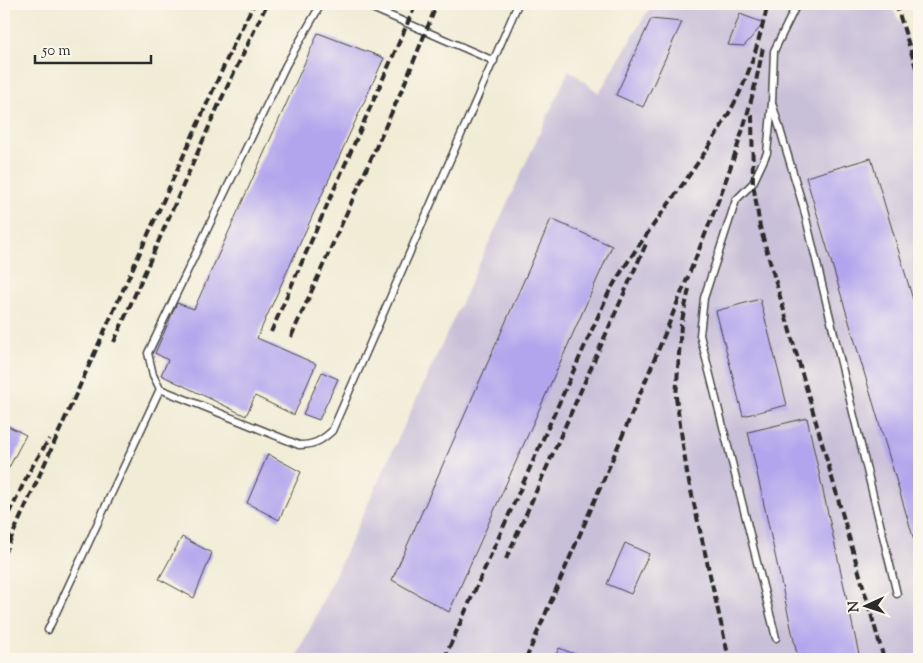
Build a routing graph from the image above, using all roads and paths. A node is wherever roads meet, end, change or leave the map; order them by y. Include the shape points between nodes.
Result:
1 (321, 4) edge
2 (363, 4) edge
3 (518, 4) edge
4 (797, 4) edge
5 (494, 61) junction
6 (772, 103) junction
7 (160, 389) junction
8 (897, 594) dead end
9 (48, 630) dead end
10 (776, 638) dead end

1 - 7 lane via 286,64 148,353
2 - 5 lane
3 - 5 lane
4 - 6 lane via 774,51
5 - 7 lane via 332,431 316,443 298,445
6 - 8 lane via 803,206
6 - 10 lane via 767,153 753,183 736,200 704,298 700,335
7 - 9 lane

